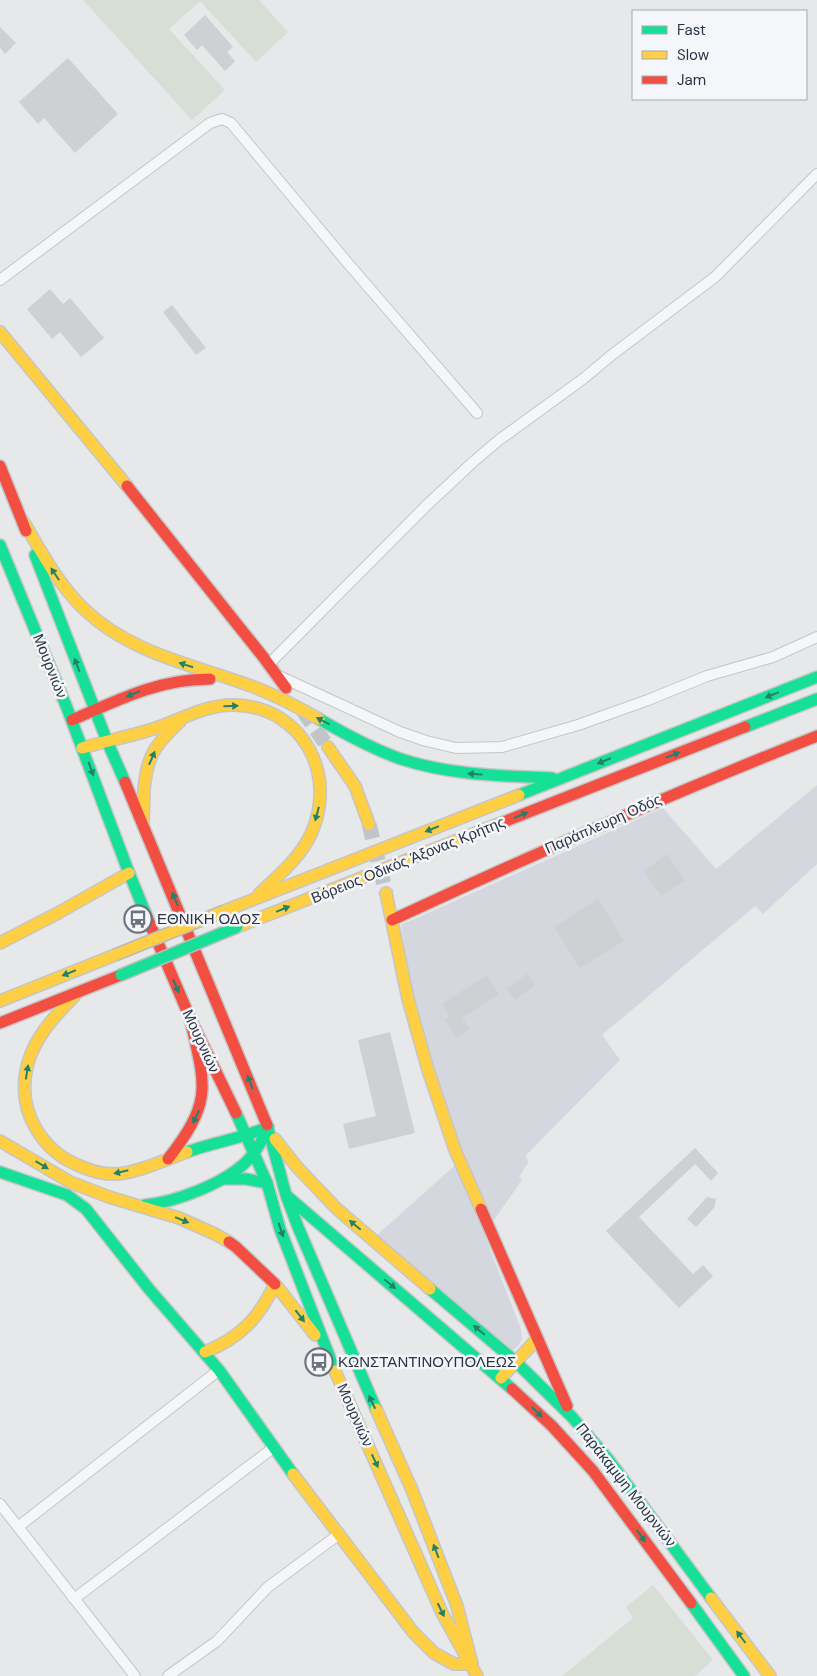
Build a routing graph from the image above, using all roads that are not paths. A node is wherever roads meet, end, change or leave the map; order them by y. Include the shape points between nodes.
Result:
1 (817, 174) edge
2 (0, 280) edge
3 (0, 332) edge
4 (477, 413) dead end
5 (0, 466) edge
6 (23, 521) junction
7 (0, 545) edge
8 (817, 638) edge
9 (268, 664) junction
10 (278, 675) junction
11 (817, 677) edge
12 (232, 680) junction
13 (286, 688) dead end
14 (817, 699) edge
15 (95, 711) junction
16 (184, 716) junction
17 (72, 720) junction
18 (817, 736) edge
19 (107, 741) junction
20 (328, 746) tunnel mouth
21 (82, 748) junction
22 (559, 778) junction
23 (143, 823) junction
24 (369, 824) tunnel mouth
25 (129, 873) junction
26 (386, 893) tunnel mouth
27 (255, 899) junction
28 (392, 920) junction
29 (0, 943) edge
30 (78, 992) junction
31 (0, 1001) edge
32 (190, 1018) junction
33 (0, 1023) edge
34 (268, 1127) junction
35 (247, 1136) junction
36 (0, 1141) edge
37 (254, 1153) junction
38 (168, 1158) junction
39 (0, 1172) edge
40 (224, 1179) junction
41 (267, 1183) junction
42 (286, 1195) junction
43 (136, 1205) junction
44 (275, 1284) junction
45 (538, 1338) junction
46 (325, 1348) junction
47 (205, 1352) junction
48 (516, 1362) junction
49 (219, 1370) junction
50 (502, 1378) junction
51 (572, 1417) junction
52 (273, 1448) junction
53 (0, 1504) edge
54 (18, 1527) junction
55 (338, 1535) junction
56 (74, 1599) junction
57 (472, 1664) junction
58 (135, 1676) edge
59 (168, 1676) edge
60 (477, 1676) edge
61 (744, 1676) edge
62 (770, 1676) edge

1 - 9 street via 716,277 473,462
2 - 4 street via 210,123 222,118 231,122
3 - 9 main road
5 - 6 main road
12 -> 6 main road via 135,645 94,618 62,583
15 -> 6 main road
7 - 17 main road, Μουρνιών
8 - 10 street via 773,657 707,676 578,725 502,747 456,748 408,735
9 - 10 main road
10 - 13 main road
11 -> 22 main road, Βόρειος Οδικός Άξονας Κρήτης
12 -> 15 main road via 201,678 153,686
22 -> 12 main road via 462,773 407,761 381,752 264,691
30 -> 14 main road, Βόρειος Οδικός Άξονας Κρήτης, bridge
15 - 17 main road
15 - 19 main road
16 - 19 main road via 156,728
23 -> 16 main road via 149,765 154,752
16 -> 27 main road via 206,708 231,705 265,710 294,730 309,747 318,767 320,805 306,844
17 - 21 main road, Μουρνιών
18 - 28 main road, Παράπλευρη Οδός via 651,803
19 - 21 main road
19 - 23 main road
20 - 24 main road via 355,786
21 -> 25 main road, Μουρνιών
22 -> 27 main road, Βόρειος Οδικός Άξονας Κρήτης
34 -> 23 main road
25 - 29 main road
25 -> 32 main road, Μουρνιών
26 - 28 main road
27 -> 31 main road, Βόρειος Οδικός Άξονας Κρήτης, bridge
28 - 45 main road via 410,1008 455,1150
30 - 33 main road, Βόρειος Οδικός Άξονας Κρήτης
38 -> 30 main road via 113,1174 86,1170 57,1154 35,1131 26,1103 28,1060 55,1016
32 - 35 main road, Μουρνιών
32 -> 38 main road via 204,1078 204,1093 192,1125
34 - 35 main road
34 - 37 main road
34 - 42 main road, Μουρνιών
48 -> 34 main road, Παράκαμψη Μουρνιών via 337,1209 280,1147
35 - 37 main road, Μουρνιών
35 - 38 main road
36 -> 43 main road via 70,1182
37 - 40 main road
37 - 41 main road, Μουρνιών
39 - 47 main road via 66,1195 86,1209 149,1289
40 - 41 main road, Παράκαμψη Μουρνιών via 250,1178
40 - 43 main road via 173,1201
41 - 42 main road, Παράκαμψη Μουρνιών
41 -> 46 main road, Μουρνιών via 280,1229
42 -> 50 main road, Παράκαμψη Μουρνιών
57 -> 42 main road, Μουρνιών via 457,1606 412,1490 359,1373
43 -> 44 main road via 179,1218 215,1234 236,1247
44 -> 46 main road
44 - 47 main road via 268,1300 241,1331 225,1344
45 - 48 main road
45 - 51 main road
46 -> 57 main road, Μουρνιών via 442,1613
47 - 49 main road
48 - 50 main road
48 - 51 main road, Παράκαμψη Μουρνιών
49 - 52 main road
49 - 54 street
50 -> 61 main road, Παράκαμψη Μουρνιών via 593,1471
62 -> 51 main road, Παράκαμψη Μουρνιών via 608,1459
52 - 55 main road
52 - 56 street
53 - 54 street
54 - 56 street
55 - 57 main road via 413,1632 434,1653 454,1664
55 - 59 street via 268,1587 217,1641
56 - 58 street
57 - 60 main road

